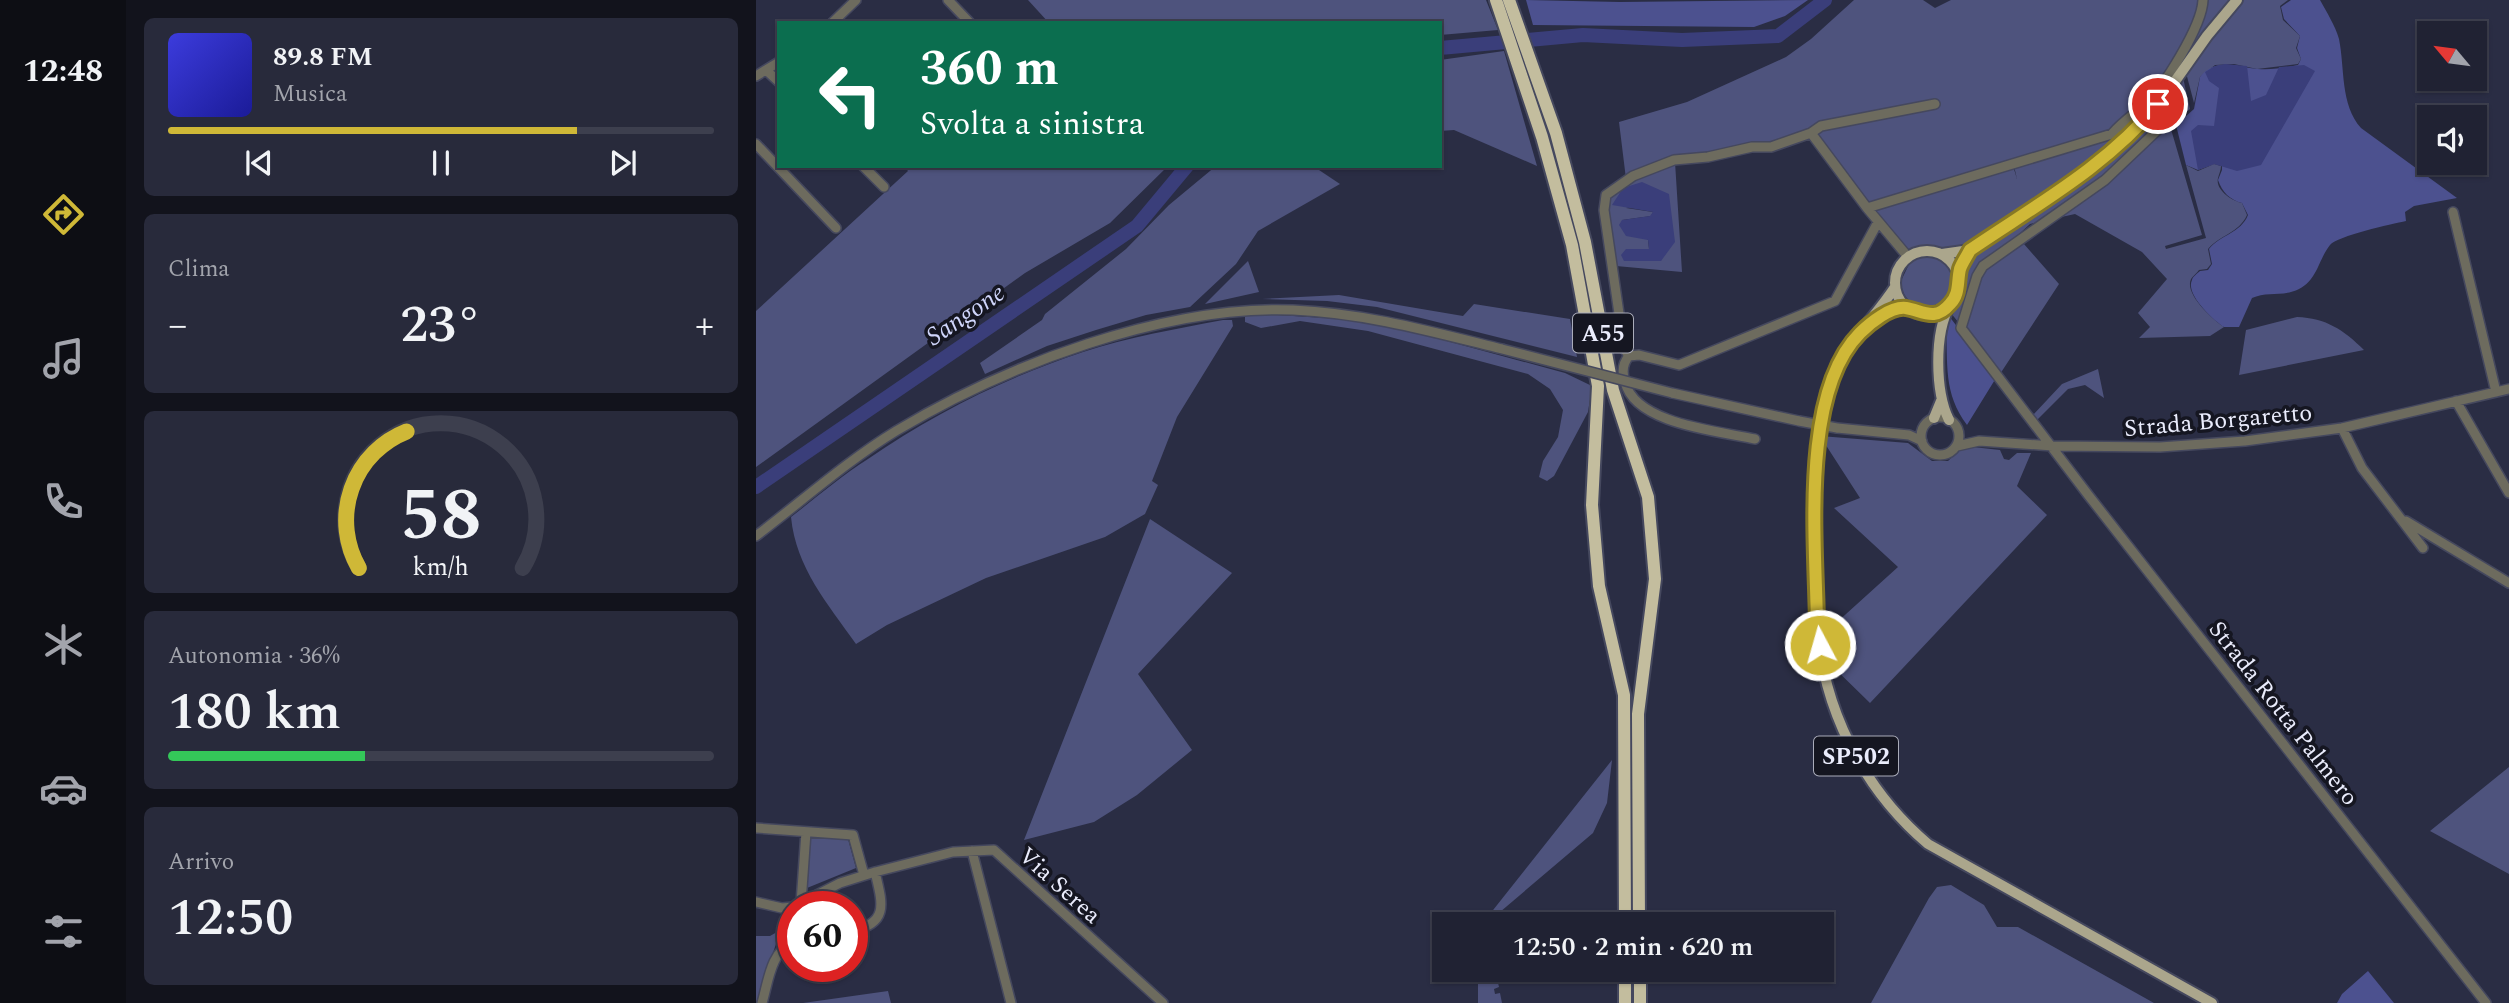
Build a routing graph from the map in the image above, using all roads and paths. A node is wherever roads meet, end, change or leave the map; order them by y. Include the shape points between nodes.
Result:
1 (856, 0) edge
2 (948, 0) edge
3 (1496, 0) edge
4 (1510, 0) edge
5 (2203, 0) edge
6 (2237, 0) edge
7 (834, 21) edge
8 (968, 21) edge
9 (777, 63) edge
10 (766, 70) junction
11 (756, 76) edge
12 (777, 80) edge
13 (1935, 104) dead end
14 (2172, 120) dead end
15 (1811, 133) junction
16 (756, 144) edge
17 (777, 166) edge
18 (779, 168) edge
19 (865, 168) edge
20 (884, 187) dead end
21 (1867, 208) junction
22 (2453, 212) dead end
23 (1878, 222) junction
24 (836, 228) dead end
25 (1970, 250) junction
26 (1942, 254) junction
27 (1908, 257) junction
28 (1959, 281) junction
29 (1895, 287) junction
30 (1952, 303) junction
31 (1908, 308) junction
32 (1924, 314) junction
33 (1860, 333) junction
34 (1939, 340) junction
35 (1629, 356) junction
36 (2509, 389) edge
37 (2496, 392) junction
38 (1942, 398) junction
39 (2456, 401) junction
40 (1934, 418) junction
41 (1949, 419) junction
42 (2343, 428) junction
43 (1959, 432) junction
44 (1922, 436) junction
45 (1755, 439) dead end
46 (1979, 441) junction
47 (1957, 446) junction
48 (2053, 446) junction
49 (2509, 493) edge
50 (2402, 518) junction
51 (756, 536) edge
52 (2423, 548) dead end
53 (2509, 583) edge
54 (756, 828) edge
55 (806, 832) junction
56 (972, 851) junction
57 (874, 872) junction
58 (864, 875) junction
59 (798, 891) edge
60 (825, 891) edge
61 (756, 902) edge
62 (777, 907) edge
63 (1625, 912) edge
64 (1639, 912) edge
65 (868, 925) edge
66 (777, 958) edge
67 (1625, 982) edge
68 (1640, 982) edge
69 (762, 1003) edge
70 (1011, 1003) edge
71 (1163, 1003) edge
72 (1625, 1003) edge
73 (1640, 1003) edge
74 (2212, 1003) edge
75 (2486, 1003) edge

1 - 7 street
2 - 8 street
3 - 63 highway, A55 via 1572,245 1598,386 1592,505 1599,586 1624,695
4 - 64 highway, A55 via 1556,133 1585,242 1613,390 1648,497 1655,579 1638,714
5 - 21 street via 2197,29 2164,79 2147,103 2112,134
6 - 25 main road via 2121,145
9 - 10 street
10 - 11 street
10 - 12 street
13 - 15 street via 1821,126
14 - 48 street, Strada Rotta Palmero via 2105,180 1989,261 1977,276 1961,327
15 - 21 street
15 - 35 street via 1771,147 1752,146 1674,160 1633,176 1606,195 1604,210 1624,348
16 - 17 street
18 - 24 street
19 - 20 street
21 - 23 street
22 - 37 street
23 - 27 street
23 - 35 street via 1835,301 1679,365
25 - 26 main road
25 - 28 main road
26 - 27 main road via 1925,251
26 - 28 main road via 1956,268
27 - 29 main road, SP502 via 1898,270
28 - 30 main road
29 - 31 main road
29 - 33 main road, SP502
30 - 32 main road
30 - 34 main road
31 - 32 main road
31 - 33 main road, SP502 via 1887,313
32 - 34 main road
33 - 74 main road, SP502 via 1832,378 1825,404 1817,461 1816,546 1817,624 1827,687 1862,768 1907,827 1928,844
34 - 38 main road
35 - 45 street via 1623,368 1625,382 1632,400 1640,406 1661,418
36 - 37 street, Strada Borgaretto
37 - 39 street, Strada Borgaretto
38 - 40 main road
38 - 41 main road
39 - 42 street, Strada Borgaretto
39 - 49 street
40 - 41 street
40 - 44 street via 1925,424
41 - 43 street
42 - 48 street, Strada Borgaretto via 2160,447
42 - 50 street via 2362,468
43 - 46 street, Strada Borgaretto
43 - 47 street
44 - 47 street via 1927,450 1938,455
44 - 51 street, bridge via 1799,421 1373,319 1292,310 1236,313 1150,326 1061,352 984,384 895,431
46 - 47 street, Strada Borgaretto
46 - 48 street, Strada Borgaretto
48 - 75 street, Strada Rotta Palmero
50 - 52 street
50 - 53 street
54 - 55 street
55 - 58 street via 853,835
55 - 59 street
56 - 57 street, Via Serea
56 - 70 street
56 - 71 street, Via Serea via 993,850
57 - 58 street, Via Serea
57 - 65 street via 881,908 875,923
58 - 60 street, Via Serea
61 - 62 street
66 - 69 street
67 - 72 highway
68 - 73 highway

